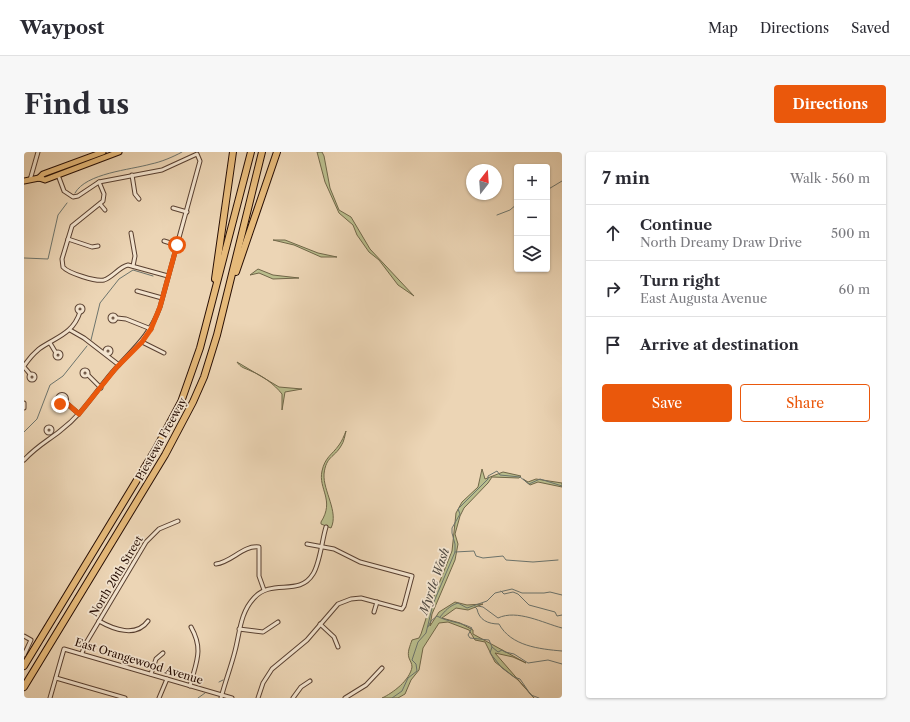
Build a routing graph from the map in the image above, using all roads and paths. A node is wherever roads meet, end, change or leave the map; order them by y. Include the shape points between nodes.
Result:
1 (38, 152) edge
2 (103, 152) edge
3 (119, 152) edge
4 (233, 152) edge
5 (251, 152) edge
6 (262, 152) edge
7 (277, 152) edge
8 (55, 170) junction
9 (162, 170) junction
10 (164, 175) dead end
11 (58, 176) junction
12 (132, 176) junction
13 (40, 178) junction
14 (30, 180) junction
15 (24, 181) edge
16 (99, 182) junction
17 (139, 200) dead end
18 (100, 204) junction
19 (173, 208) dead end
20 (105, 210) dead end
21 (187, 212) junction
22 (131, 233) dead end
23 (68, 239) junction
24 (164, 241) dead end
25 (177, 245) junction
26 (98, 246) dead end
27 (133, 266) junction
28 (168, 276) junction
29 (137, 291) dead end
30 (162, 298) junction
31 (210, 307) junction
32 (224, 308) junction
33 (80, 312) dead end
34 (117, 318) dead end
35 (151, 329) junction
36 (70, 330) junction
37 (142, 342) junction
38 (50, 343) junction
39 (56, 353) dead end
40 (164, 353) dead end
41 (119, 365) junction
42 (24, 366) edge
43 (30, 374) dead end
44 (88, 375) dead end
45 (101, 388) junction
46 (64, 401) dead end
47 (24, 403) edge
48 (24, 408) edge
49 (79, 414) junction
50 (24, 460) edge
51 (178, 521) dead end
52 (326, 527) dead end
53 (307, 544) dead end
54 (321, 546) junction
55 (216, 564) dead end
56 (264, 590) junction
57 (377, 602) junction
58 (374, 612) dead end
59 (99, 621) junction
60 (148, 621) dead end
61 (278, 622) dead end
62 (320, 624) junction
63 (191, 627) dead end
64 (239, 629) junction
65 (25, 636) edge
66 (338, 647) dead end
67 (82, 653) junction
68 (164, 653) dead end
69 (24, 655) edge
70 (24, 666) edge
71 (382, 668) dead end
72 (151, 674) junction
73 (56, 678) junction
74 (168, 679) junction
75 (310, 681) dead end
76 (190, 686) junction
77 (24, 687) edge
78 (221, 696) edge
79 (50, 698) edge
80 (125, 698) edge
81 (159, 698) edge
82 (232, 698) edge
83 (258, 698) edge
84 (293, 698) edge
85 (345, 698) edge

1 - 14 street
2 - 8 main road
3 - 11 main road
4 - 31 highway
5 - 31 highway, Piestewa Freeway
6 - 32 highway, Piestewa Freeway
7 - 32 highway
8 - 11 street
8 - 13 main road
9 - 10 street
9 - 12 street
9 - 21 street via 197,154 200,168
11 - 13 main road via 45,180
11 - 16 street via 64,191 73,197
12 - 16 street
12 - 17 street via 135,194
13 - 14 main road
14 - 15 main road
16 - 18 street via 104,194
18 - 20 street
18 - 23 street via 74,224
19 - 21 street
21 - 25 street
22 - 27 street via 135,256
23 - 26 street via 92,247
23 - 27 street via 62,259 62,267 68,271 105,280 123,266
24 - 25 street
25 - 28 street
27 - 28 street
28 - 30 street
29 - 30 street
30 - 35 street
31 - 70 highway, Piestewa Freeway via 192,373 173,417
32 - 77 highway, Piestewa Freeway via 204,377 183,424
33 - 36 street
34 - 35 street
35 - 37 street
36 - 38 street
36 - 41 street
37 - 40 street
37 - 41 street
38 - 39 street
38 - 42 street via 38,349
41 - 45 street
42 - 43 street
44 - 45 street
45 - 49 street
46 - 49 street
47 - 48 street
49 - 50 street via 37,446
51 - 59 street, North 20th Street via 164,526 150,537
52 - 54 street
53 - 54 street
54 - 56 street via 314,574 307,581 290,588
54 - 57 street via 360,562 412,576 402,609
55 - 56 street via 248,547 260,547 258,576
56 - 64 street via 246,610
57 - 58 street
57 - 62 street via 356,598 343,601 332,609
59 - 60 street via 127,631 143,628
59 - 67 street, North 20th Street
61 - 64 street via 263,632
62 - 66 street via 334,637
62 - 83 street via 307,640 272,669 263,683
63 - 76 street via 196,637 198,654
64 - 78 street
65 - 69 street via 31,640
67 - 72 street, East Orangewood Avenue
67 - 73 street, East Orangewood Avenue via 64,649
68 - 72 street via 156,659
71 - 85 street via 366,685
72 - 74 street, East Orangewood Avenue
73 - 79 street
73 - 80 street
74 - 76 street, East Orangewood Avenue
74 - 81 street
75 - 84 street via 301,687
76 - 78 street, East Orangewood Avenue
78 - 82 street, East Orangewood Avenue

